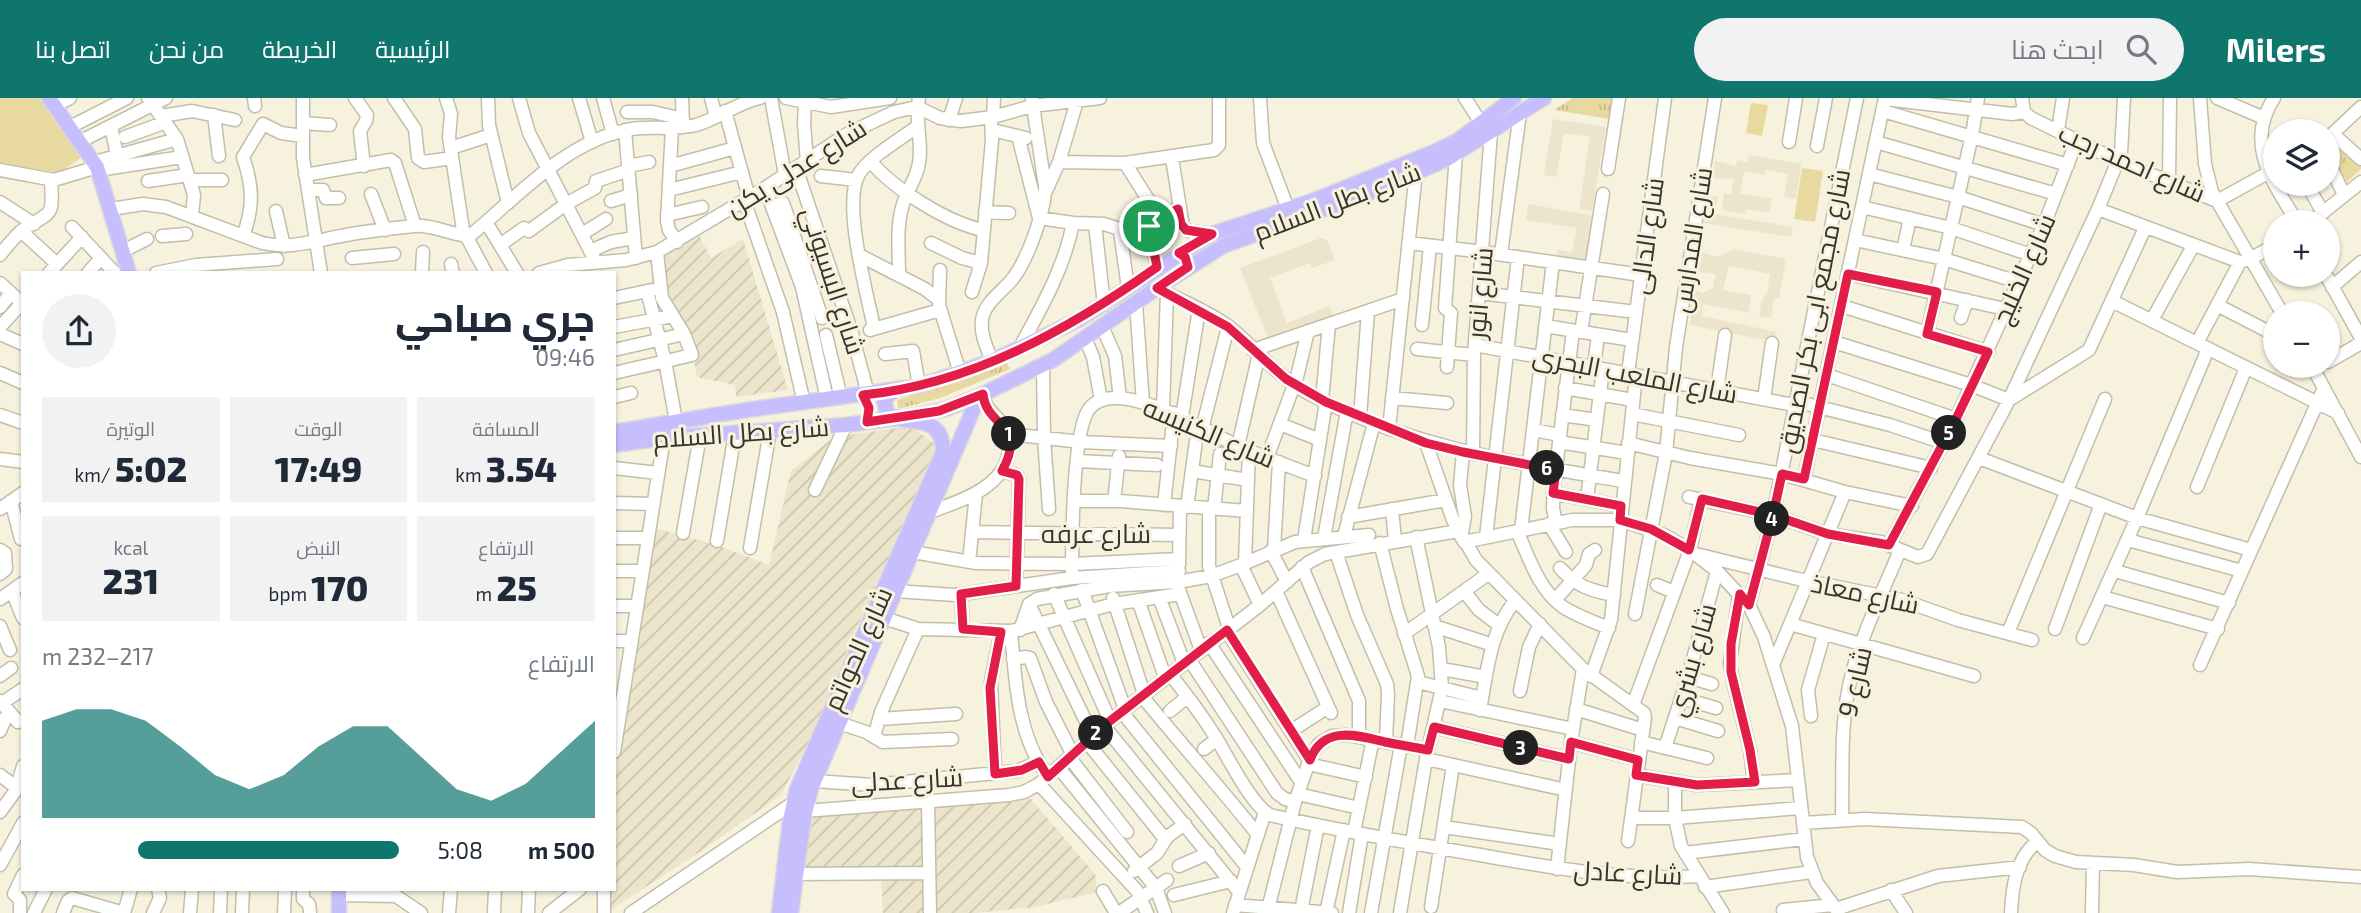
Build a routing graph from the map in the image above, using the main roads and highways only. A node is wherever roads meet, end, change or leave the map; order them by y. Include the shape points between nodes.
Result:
1 (1542, 99) edge
2 (52, 102) edge
3 (1513, 103) edge
4 (1486, 128) junction
5 (1378, 181) junction
6 (1179, 253) junction
7 (1188, 267) junction
8 (128, 271) edge
9 (894, 390) junction
10 (865, 395) junction
11 (981, 395) junction
12 (900, 418) junction
13 (867, 422) junction
14 (616, 432) edge
15 (635, 434) junction
16 (616, 444) edge
17 (856, 667) junction
18 (849, 682) junction
19 (799, 807) junction
20 (339, 892) edge
21 (339, 913) edge
22 (779, 913) edge
23 (791, 913) edge

1 - 3 main road, شارع بطل السلام
2 - 8 main road via 97,166
3 - 4 main road, شارع بطل السلام
4 - 5 main road, شارع بطل السلام
4 - 5 main road, شارع بطل السلام via 1457,154 1416,172
5 - 6 main road, شارع بطل السلام via 1212,234
5 - 7 main road, شارع بطل السلام via 1234,241
6 - 7 main road
6 - 9 main road, شارع بطل السلام via 1065,327 960,373
7 - 11 main road, شارع بطل السلام via 1162,291 1136,303 1043,366
9 - 10 main road, شارع بطل السلام
9 - 12 main road via 884,400 884,410
10 - 13 main road
10 - 15 main road, شارع بطل السلام via 676,421
11 - 12 main road, شارع بطل السلام via 939,411
11 - 17 main road, شارع الحواتم via 884,618
12 - 13 main road, شارع بطل السلام
12 - 17 main road, شارع الحواتم via 930,425 939,434 943,452
13 - 15 main road, شارع بطل السلام via 664,438
14 - 15 main road, شارع بطل السلام
15 - 16 main road, شارع بطل السلام
17 - 18 main road, شارع الحواتم
18 - 19 main road, شارع الحواتم
18 - 19 main road, شارع الحواتم via 839,723
19 - 22 main road, شارع الحواتم
19 - 23 main road, شارع الحواتم
20 - 21 main road

